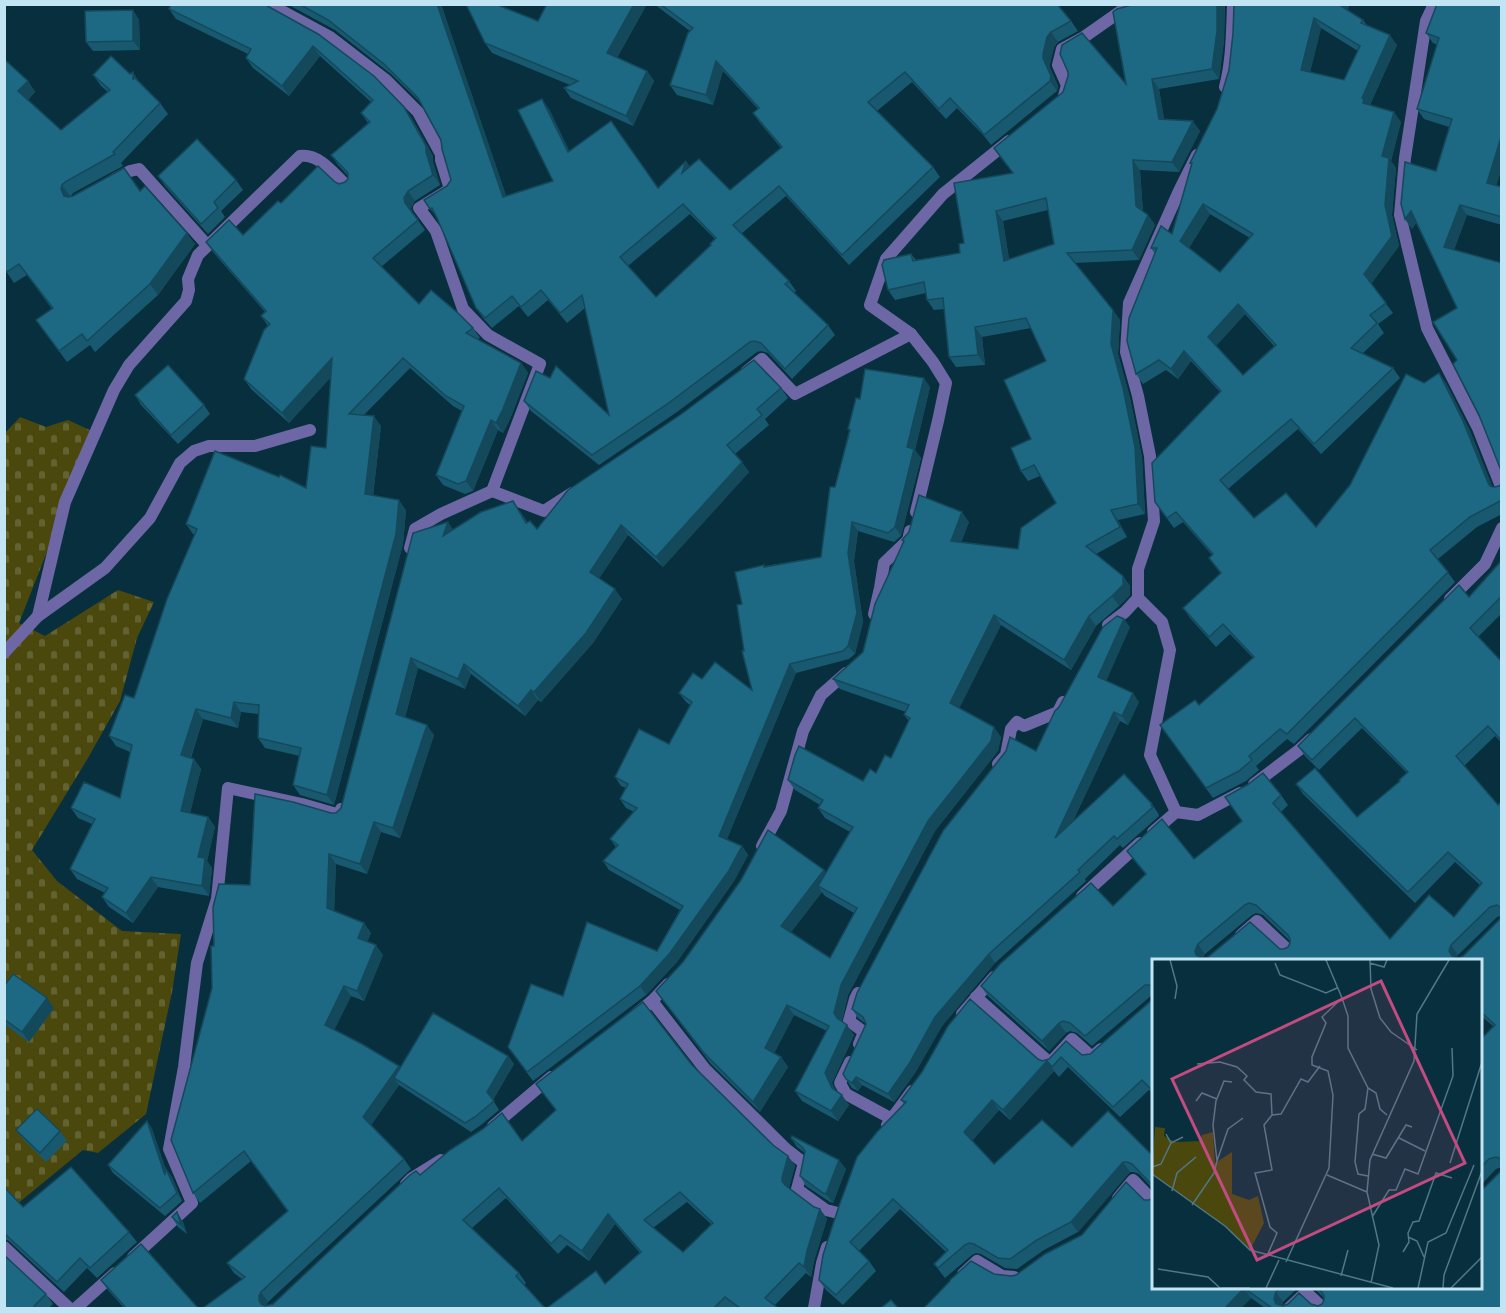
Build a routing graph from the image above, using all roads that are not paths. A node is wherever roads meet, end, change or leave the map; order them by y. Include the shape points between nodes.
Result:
1 (269, 4) edge
2 (1151, 4) edge
3 (1233, 4) edge
4 (1434, 4) edge
5 (1222, 96) edge
6 (1056, 103) edge
7 (1020, 132) edge
8 (1203, 143) edge
9 (347, 186) edge
10 (98, 188) edge
11 (207, 245) junction
12 (911, 334) junction
13 (740, 376) edge
14 (310, 430) dead end
15 (583, 486) edge
16 (1502, 489) edge
17 (492, 491) junction
18 (1502, 528) edge
19 (406, 564) edge
20 (1138, 598) junction
21 (1445, 604) edge
22 (38, 616) junction
23 (870, 628) edge
24 (1103, 630) edge
25 (4, 653) edge
26 (854, 666) edge
27 (1069, 691) edge
28 (1316, 734) edge
29 (992, 771) edge
30 (346, 792) edge
31 (1176, 812) junction
32 (756, 858) edge
33 (1072, 904) edge
34 (1234, 940) edge
35 (1289, 951) edge
36 (1001, 968) edge
37 (676, 975) edge
38 (865, 981) edge
39 (976, 997) junction
40 (652, 1001) junction
41 (626, 1021) edge
42 (955, 1023) edge
43 (1110, 1041) edge
44 (563, 1068) edge
45 (916, 1085) edge
46 (892, 1119) junction
47 (486, 1132) edge
48 (878, 1136) edge
49 (449, 1155) edge
50 (395, 1195) edge
51 (1152, 1200) edge
52 (1109, 1208) edge
53 (4, 1247) edge
54 (1027, 1273) edge
55 (951, 1285) edge
56 (69, 1308) edge
57 (76, 1308) edge
58 (814, 1308) edge
59 (1290, 1308) edge
60 (1323, 1308) edge

1 - 17 street via 330,37 386,80 418,112 441,154 450,189 419,208 436,231 463,309 488,335 540,364
2 - 6 street via 1121,11 1062,49 1058,65 1067,84 1064,96
3 - 5 street via 1228,78
4 - 16 street via 1426,21 1400,215 1427,328 1478,428
7 - 12 street via 942,194 886,259 870,304
8 - 20 street via 1129,303 1126,352 1150,456 1154,520 1138,569
9 - 11 street via 319,160 300,156
10 - 11 street via 139,169
11 - 22 street via 188,279 186,301 129,365 114,390 65,502
12 - 13 street via 795,394 762,359
12 - 23 street via 946,383 908,540 884,563
14 - 22 street via 255,446 209,446 195,451 180,463 150,518 105,568
15 - 17 street via 544,511
17 - 19 street via 415,529
18 - 21 street via 1485,564
20 - 24 street
20 - 31 street via 1162,622 1170,650 1150,755
22 - 25 street
26 - 32 street via 821,695 803,731 781,812
27 - 29 street via 1058,712 1024,726 1017,722 1011,729 1006,754
28 - 31 street via 1250,788 1198,815
30 - 57 street via 340,815 228,788 217,899 196,963 184,1067 169,1149 192,1203
31 - 33 street
34 - 35 street via 1257,921
36 - 39 street
37 - 40 street
38 - 46 street via 849,1020 864,1032 840,1083 846,1094
39 - 42 street
39 - 43 street via 1050,1063 1072,1039 1092,1056
40 - 41 street
40 - 58 street via 705,1069 804,1163 797,1189 836,1218
44 - 47 street
45 - 46 street
46 - 48 street
49 - 50 street via 412,1178
51 - 52 street via 1133,1180
53 - 56 street
54 - 55 street via 1019,1278 1002,1276 977,1261
59 - 60 street via 1306,1292

